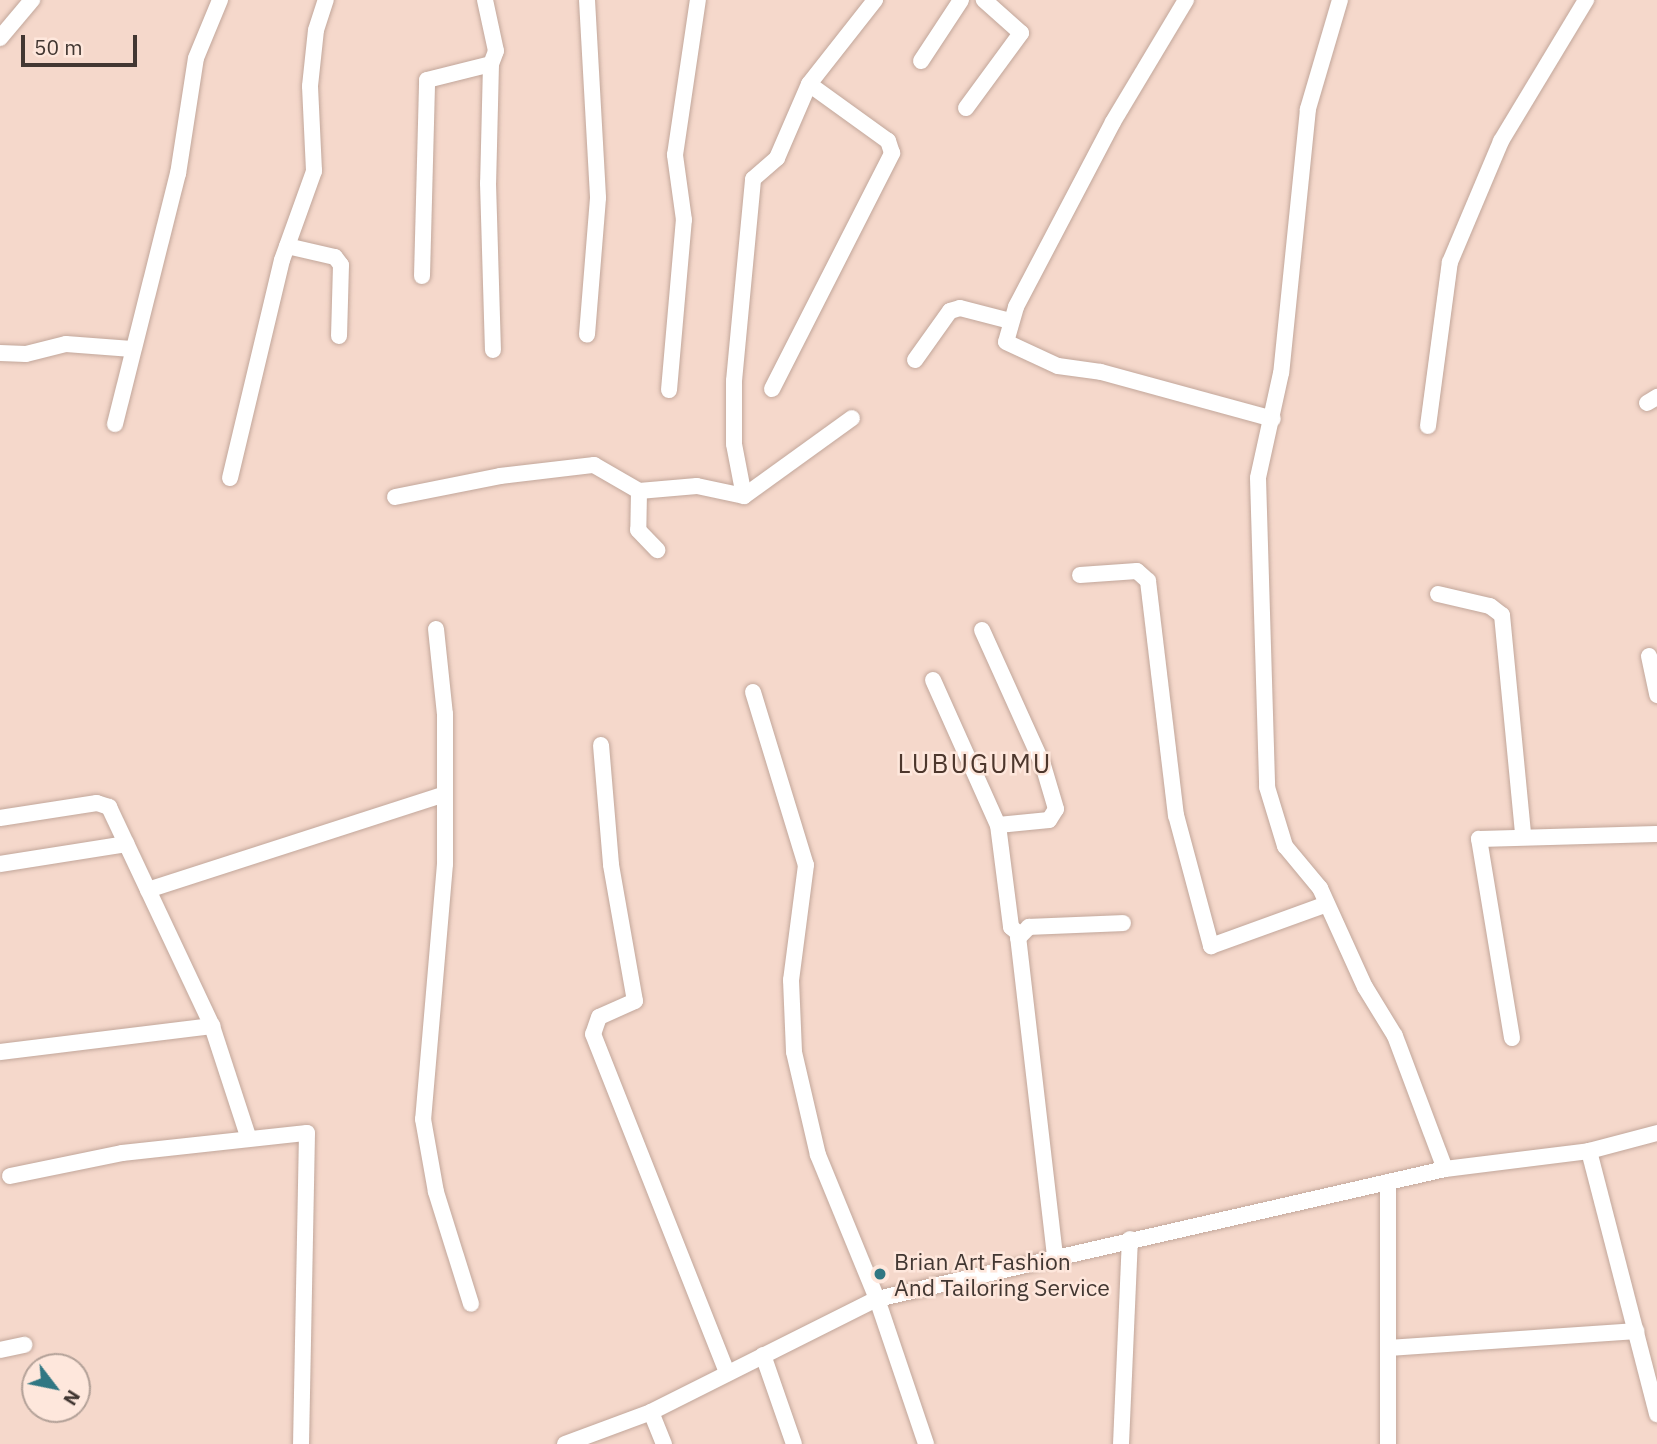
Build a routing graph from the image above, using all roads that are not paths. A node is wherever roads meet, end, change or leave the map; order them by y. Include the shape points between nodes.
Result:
1 (32, 0) edge
2 (220, 0) edge
3 (326, 0) edge
4 (485, 0) edge
5 (587, 0) edge
6 (698, 0) edge
7 (875, 0) edge
8 (961, 0) edge
9 (984, 0) edge
10 (1186, 0) edge
11 (1340, 0) edge
12 (1586, 0) edge
13 (0, 38) edge
14 (921, 61) dead end
15 (491, 64) junction
16 (808, 83) junction
17 (966, 108) dead end
18 (287, 246) junction
19 (422, 275) dead end
20 (1010, 321) junction
21 (587, 335) dead end
22 (339, 336) dead end
23 (132, 349) junction
24 (494, 350) dead end
25 (0, 353) edge
26 (915, 359) dead end
27 (772, 389) dead end
28 (669, 390) dead end
29 (852, 418) dead end
30 (1273, 419) junction
31 (115, 424) dead end
32 (1428, 426) dead end
33 (230, 478) dead end
34 (639, 492) junction
35 (744, 496) junction
36 (395, 497) dead end
37 (657, 550) dead end
38 (1080, 575) dead end
39 (1438, 594) dead end
40 (436, 629) dead end
41 (982, 630) dead end
42 (1649, 656) dead end
43 (933, 680) dead end
44 (753, 692) dead end
45 (1657, 695) edge
46 (601, 745) dead end
47 (443, 795) junction
48 (0, 818) edge
49 (998, 825) junction
50 (1657, 834) edge
51 (1523, 835) junction
52 (126, 844) junction
53 (0, 864) edge
54 (148, 890) junction
55 (1327, 904) junction
56 (1123, 923) dead end
57 (1019, 934) junction
58 (212, 1026) junction
59 (1513, 1038) dead end
60 (0, 1052) edge
61 (1657, 1133) edge
62 (248, 1136) junction
63 (1589, 1151) junction
64 (1445, 1169) junction
65 (10, 1176) dead end
66 (1388, 1182) junction
67 (1130, 1239) junction
68 (1055, 1256) junction
69 (877, 1299) junction
70 (471, 1304) dead end
71 (1636, 1331) junction
72 (24, 1345) dead end
73 (1389, 1348) junction
74 (0, 1350) edge
75 (763, 1355) junction
76 (727, 1373) junction
77 (651, 1412) junction
78 (1657, 1414) edge
79 (301, 1444) edge
80 (565, 1444) edge
81 (664, 1444) edge
82 (794, 1444) edge
83 (926, 1444) edge
84 (1121, 1444) edge
85 (1388, 1444) edge

1 - 13 street
2 - 23 street via 196,58 178,174
3 - 18 street via 316,30 310,86 314,171
4 - 15 street via 496,51
5 - 21 street via 598,198
6 - 28 street via 675,155 684,220
7 - 16 street
8 - 14 street
9 - 17 street via 1021,33
10 - 20 street via 1113,122
11 - 30 street via 1308,109 1299,160
12 - 32 street via 1501,141 1450,262
15 - 19 street via 427,80
15 - 24 street
16 - 27 street via 888,141 892,153
16 - 35 street via 790,118 782,152 753,178 734,381 734,444
18 - 22 street via 335,257 341,265
18 - 33 street
20 - 26 street via 960,308 950,311
20 - 30 street via 1006,342 1058,366 1101,372
23 - 25 street via 66,344 26,354
23 - 31 street
29 - 35 street
30 - 55 street via 1258,478 1257,526 1267,787 1285,846
34 - 35 street via 697,486
34 - 36 street via 594,465 500,476
34 - 37 street via 638,530
38 - 55 street via 1137,571 1148,581 1176,815 1211,946
39 - 51 street via 1490,606 1502,615
40 - 47 street via 444,714
41 - 49 street via 1043,765 1056,809 1049,820
42 - 45 street
43 - 49 street
44 - 69 street via 806,865 791,981 794,1052 818,1154
46 - 76 street via 611,865 635,1003 599,1017 593,1034
47 - 54 street
47 - 70 street via 445,864 423,1119 436,1192
48 - 52 street via 103,803 111,809
49 - 57 street via 1011,927
50 - 51 street via 1598,839
51 - 59 street via 1481,836 1476,845
52 - 53 street
52 - 54 street
54 - 58 street
55 - 64 street via 1365,986 1395,1036
56 - 57 street via 1028,927
57 - 68 street
58 - 60 street
58 - 62 street
61 - 63 street
62 - 65 street via 232,1143 121,1153
62 - 79 street via 303,1131 309,1138
63 - 64 street
63 - 71 street
64 - 66 street
66 - 67 street
66 - 73 street
67 - 68 street
67 - 84 street
68 - 69 street
69 - 75 street
69 - 83 street
71 - 73 street
71 - 78 street
72 - 74 street
73 - 85 street
75 - 76 street
75 - 82 street
76 - 77 street
77 - 80 street
77 - 81 street

